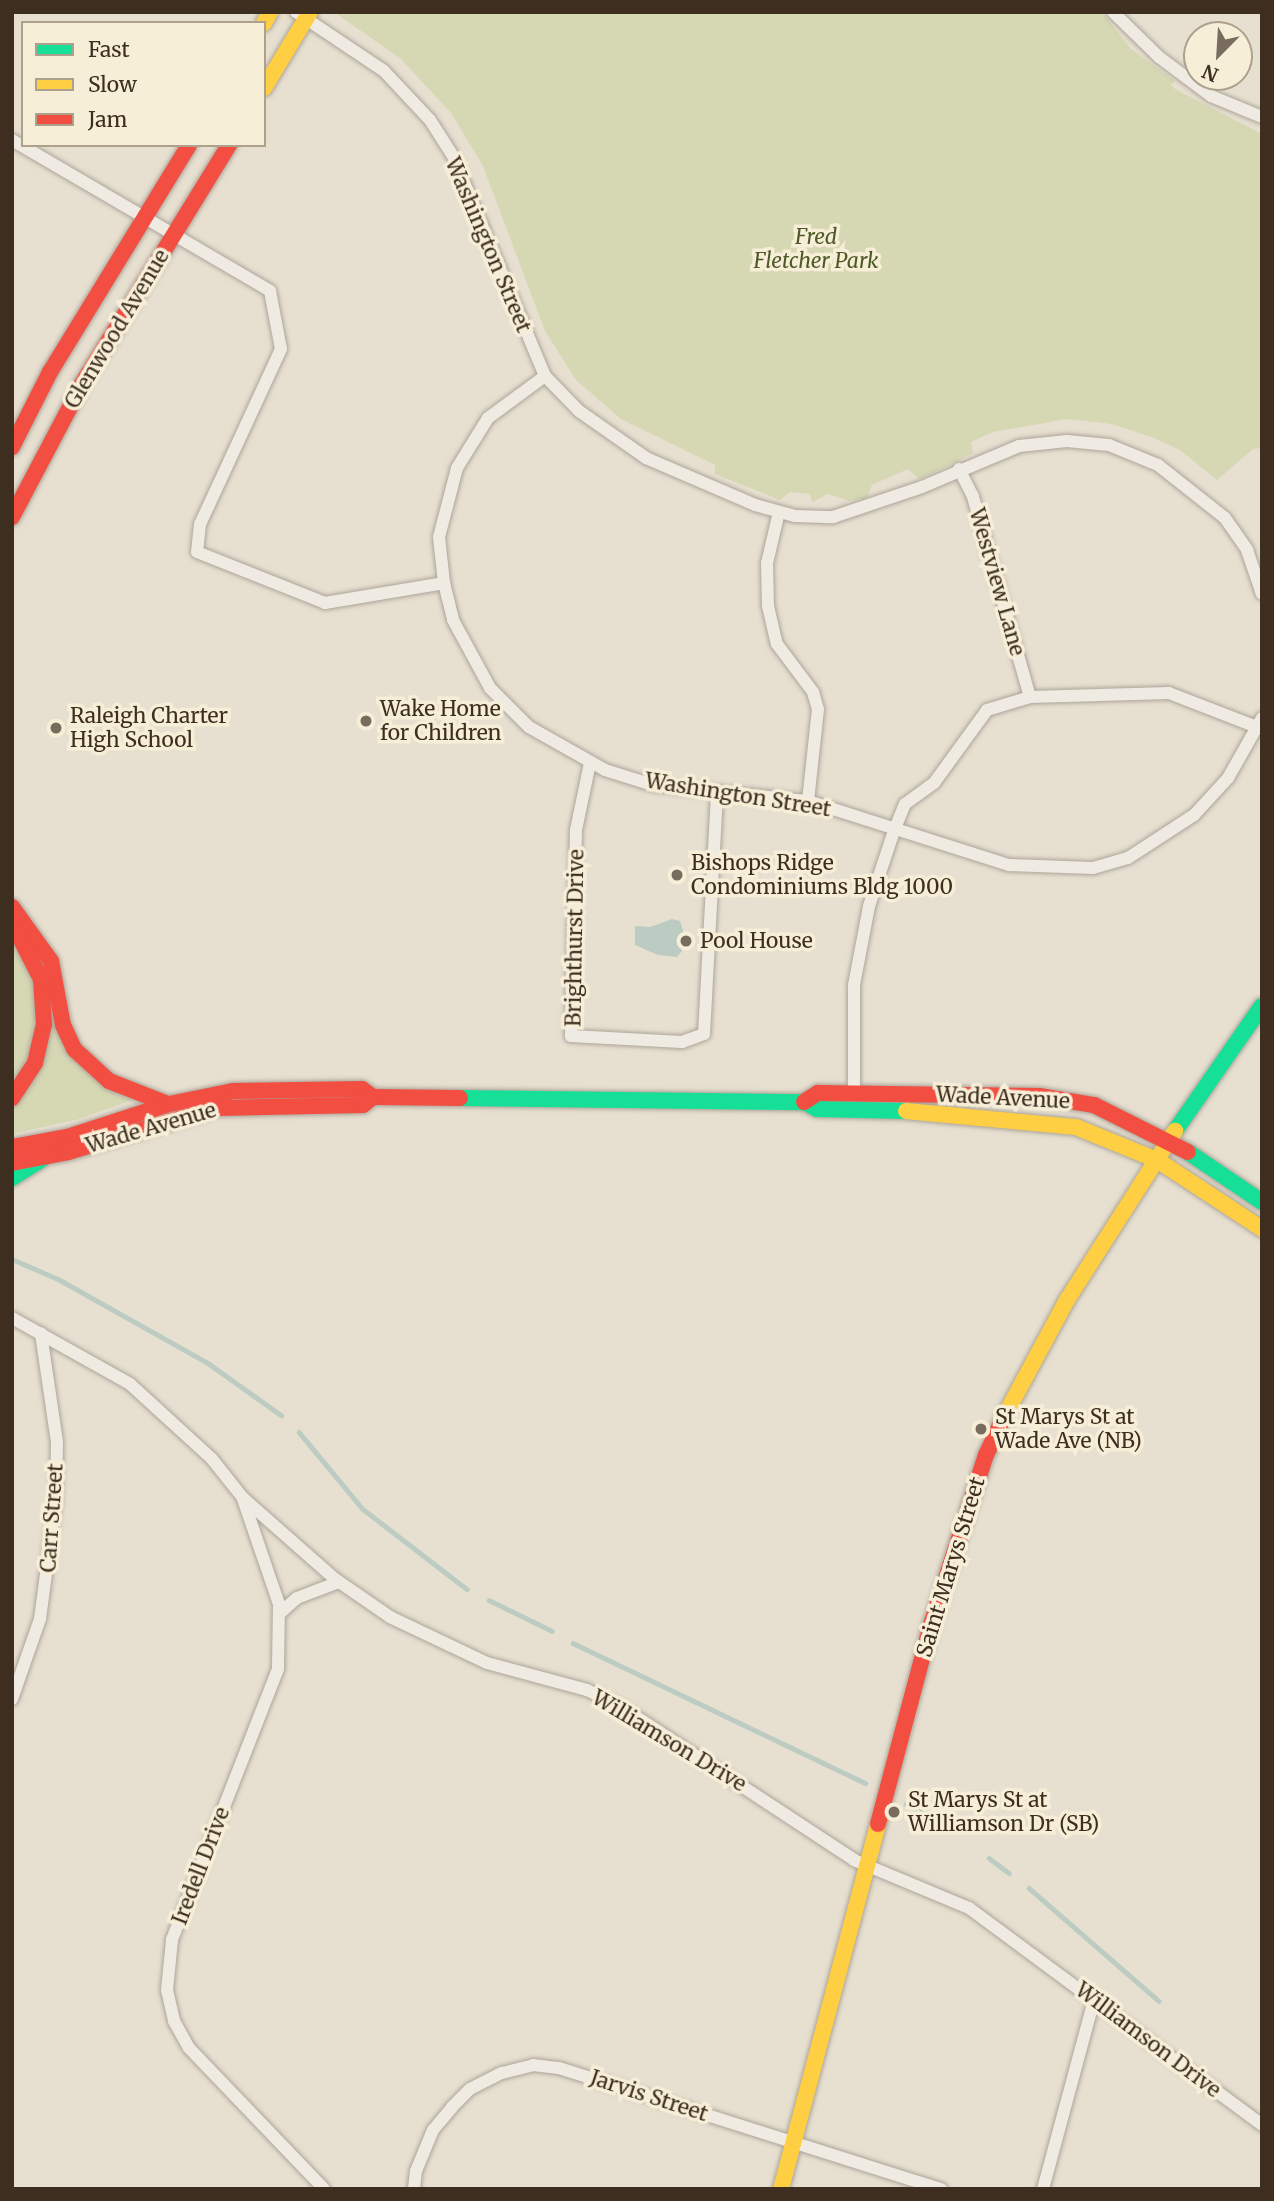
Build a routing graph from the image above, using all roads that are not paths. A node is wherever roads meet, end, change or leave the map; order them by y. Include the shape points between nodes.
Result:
1 (1113, 12) edge
2 (304, 14) edge
3 (266, 84) edge
4 (1262, 117) edge
5 (24, 147) edge
6 (188, 147) edge
7 (228, 147) edge
8 (144, 220) junction
9 (172, 238) junction
10 (545, 376) junction
11 (12, 447) edge
12 (959, 469) junction
13 (13, 512) edge
14 (779, 512) junction
15 (444, 583) junction
16 (1262, 594) edge
17 (1030, 697) junction
18 (1261, 725) edge
19 (590, 763) junction
20 (717, 794) junction
21 (808, 801) junction
22 (894, 831) junction
23 (12, 907) edge
24 (12, 926) edge
25 (1262, 1006) edge
26 (854, 1094) junction
27 (373, 1097) junction
28 (12, 1098) edge
29 (804, 1102) junction
30 (169, 1104) junction
31 (1169, 1139) junction
32 (12, 1147) edge
33 (46, 1157) junction
34 (1157, 1160) junction
35 (12, 1163) edge
36 (12, 1178) edge
37 (1262, 1202) edge
38 (1262, 1229) edge
39 (12, 1318) edge
40 (41, 1333) junction
41 (243, 1498) junction
42 (339, 1582) junction
43 (279, 1614) junction
44 (12, 1699) edge
45 (865, 1864) junction
46 (1094, 2000) junction
47 (1262, 2125) edge
48 (793, 2141) junction
49 (324, 2189) edge
50 (414, 2189) edge
51 (781, 2189) edge
52 (941, 2189) edge
53 (1043, 2189) edge

1 - 4 street via 1159,57 1210,96
2 - 3 main road
2 - 10 street, Washington Street via 384,71 430,120 453,156
5 - 8 street
6 - 8 main road, Glenwood Avenue
7 - 9 main road, Glenwood Avenue
8 - 9 street
8 - 11 main road, Glenwood Avenue via 50,372
9 - 13 main road, Glenwood Avenue via 82,384
9 - 15 street via 244,272 270,291 281,349 200,524 197,552 326,603
10 - 14 street, Washington Street via 589,420 646,458
10 - 15 street, Washington Street via 488,418 457,468 439,537
12 - 14 street, Washington Street via 834,517
12 - 16 street, Washington Street via 1019,446 1067,440 1109,445 1158,465 1225,517 1247,550
12 - 17 street, Westview Lane via 973,497
14 - 21 street via 767,563 768,606 783,657 813,692 818,709
15 - 19 street, Washington Street via 453,620 490,688 529,727
17 - 18 street via 1169,693
17 - 22 street via 988,710 934,783 905,804
18 - 22 street, Washington Street via 1228,778 1194,814 1128,858 1093,868 1009,865
19 - 20 street, Washington Street via 653,785
19 - 20 street, Brighthurst Drive via 576,830 571,1036 682,1042 704,1034
20 - 21 street, Washington Street
21 - 22 street, Washington Street
22 - 26 street via 869,906 854,985
23 - 30 main road via 51,961 63,1025 74,1049 109,1081
24 - 28 main road via 36,963 45,1009 35,1063
25 - 31 main road, Saint Marys Street
26 - 29 main road, Wade Avenue via 818,1093
26 - 31 main road, Wade Avenue via 1066,1099 1117,1113
27 - 29 main road, Wade Avenue
27 - 30 main road, Wade Avenue via 362,1089 272,1088
27 - 33 main road, Wade Avenue via 363,1105 216,1108
29 - 34 main road, Wade Avenue via 817,1109 1049,1122 1102,1135
30 - 32 main road, Wade Avenue via 67,1137
31 - 34 main road, Saint Marys Street
31 - 37 main road, Wade Avenue
33 - 35 main road, Wade Avenue
33 - 36 main road
34 - 38 main road, Wade Avenue
34 - 45 main road, Saint Marys Street via 1031,1361 986,1455 965,1512
39 - 40 street, Williamson Drive
40 - 41 street, Williamson Drive via 90,1359 162,1410 212,1459
40 - 44 street, Carr Street via 57,1442 56,1499 40,1619
41 - 42 street, Williamson Drive
41 - 43 street, Iredell Drive
42 - 43 street via 297,1598
42 - 45 street, Williamson Drive via 442,1645 487,1663 587,1690 623,1708
43 - 49 street, Iredell Drive via 278,1669 172,1940 167,1990 174,2021 189,2048
45 - 46 street, Williamson Drive via 969,1908
45 - 48 main road, Saint Marys Street
46 - 47 street, Williamson Drive
46 - 53 street
48 - 50 street, Jarvis Street via 559,2068 533,2065 481,2084 452,2107 433,2130 416,2171
48 - 51 main road, Saint Marys Street
48 - 52 street, Jarvis Street

